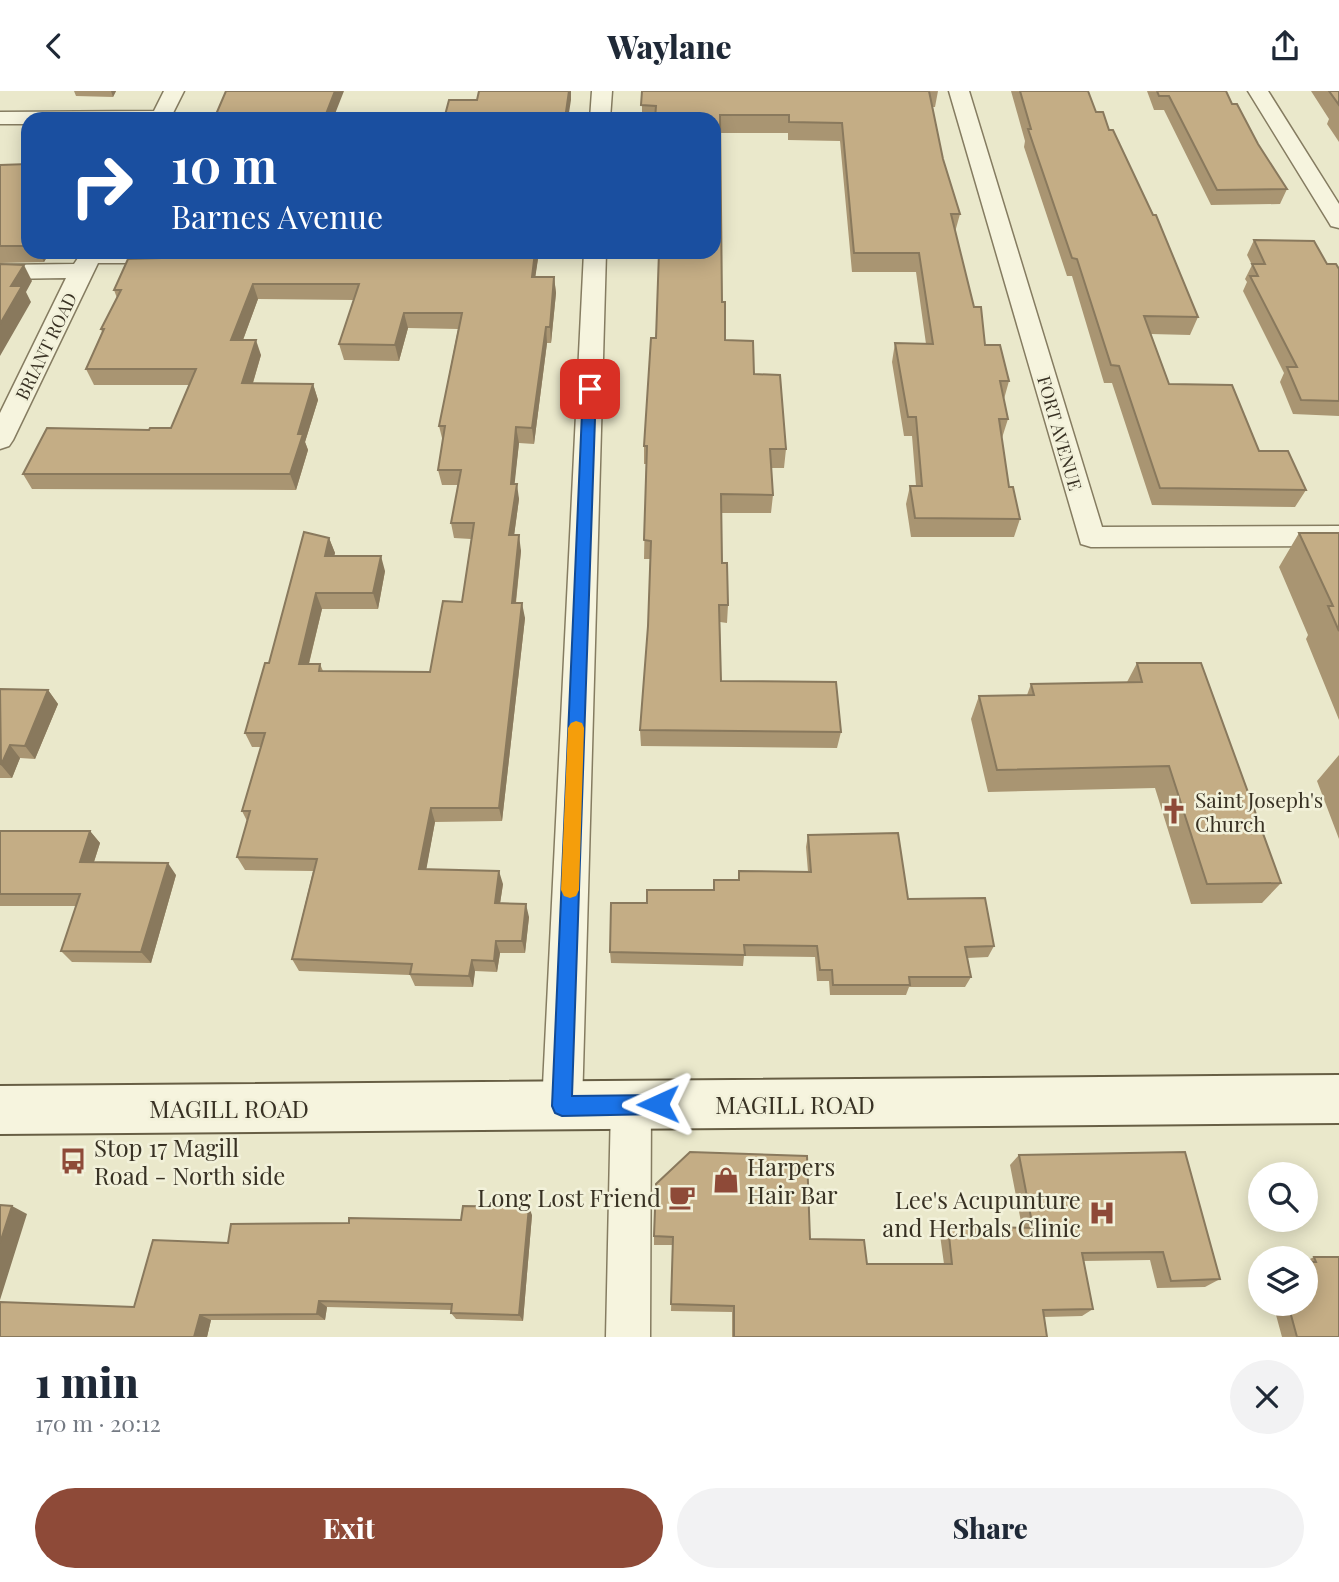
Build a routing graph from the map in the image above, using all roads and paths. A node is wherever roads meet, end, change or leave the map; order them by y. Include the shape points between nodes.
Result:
1 (174, 91) edge
2 (601, 91) edge
3 (959, 91) edge
4 (1258, 91) edge
5 (164, 112) edge
6 (600, 112) edge
7 (0, 118) edge
8 (21, 118) edge
9 (1339, 221) edge
10 (124, 259) edge
11 (595, 259) edge
12 (89, 260) edge
13 (0, 272) edge
14 (0, 440) edge
15 (1339, 536) edge
16 (1339, 1099) edge
17 (631, 1105) junction
18 (562, 1106) junction
19 (0, 1110) edge
20 (628, 1337) edge

1 - 5 street
2 - 6 street
3 - 15 street, FORT AVENUE via 1091,537
4 - 9 street
7 - 8 street
10 - 12 street
11 - 18 street
12 - 13 street
12 - 14 street, BRIANT ROAD
16 - 17 main road, MAGILL ROAD
17 - 18 main road, MAGILL ROAD
17 - 20 street
18 - 19 main road, MAGILL ROAD

